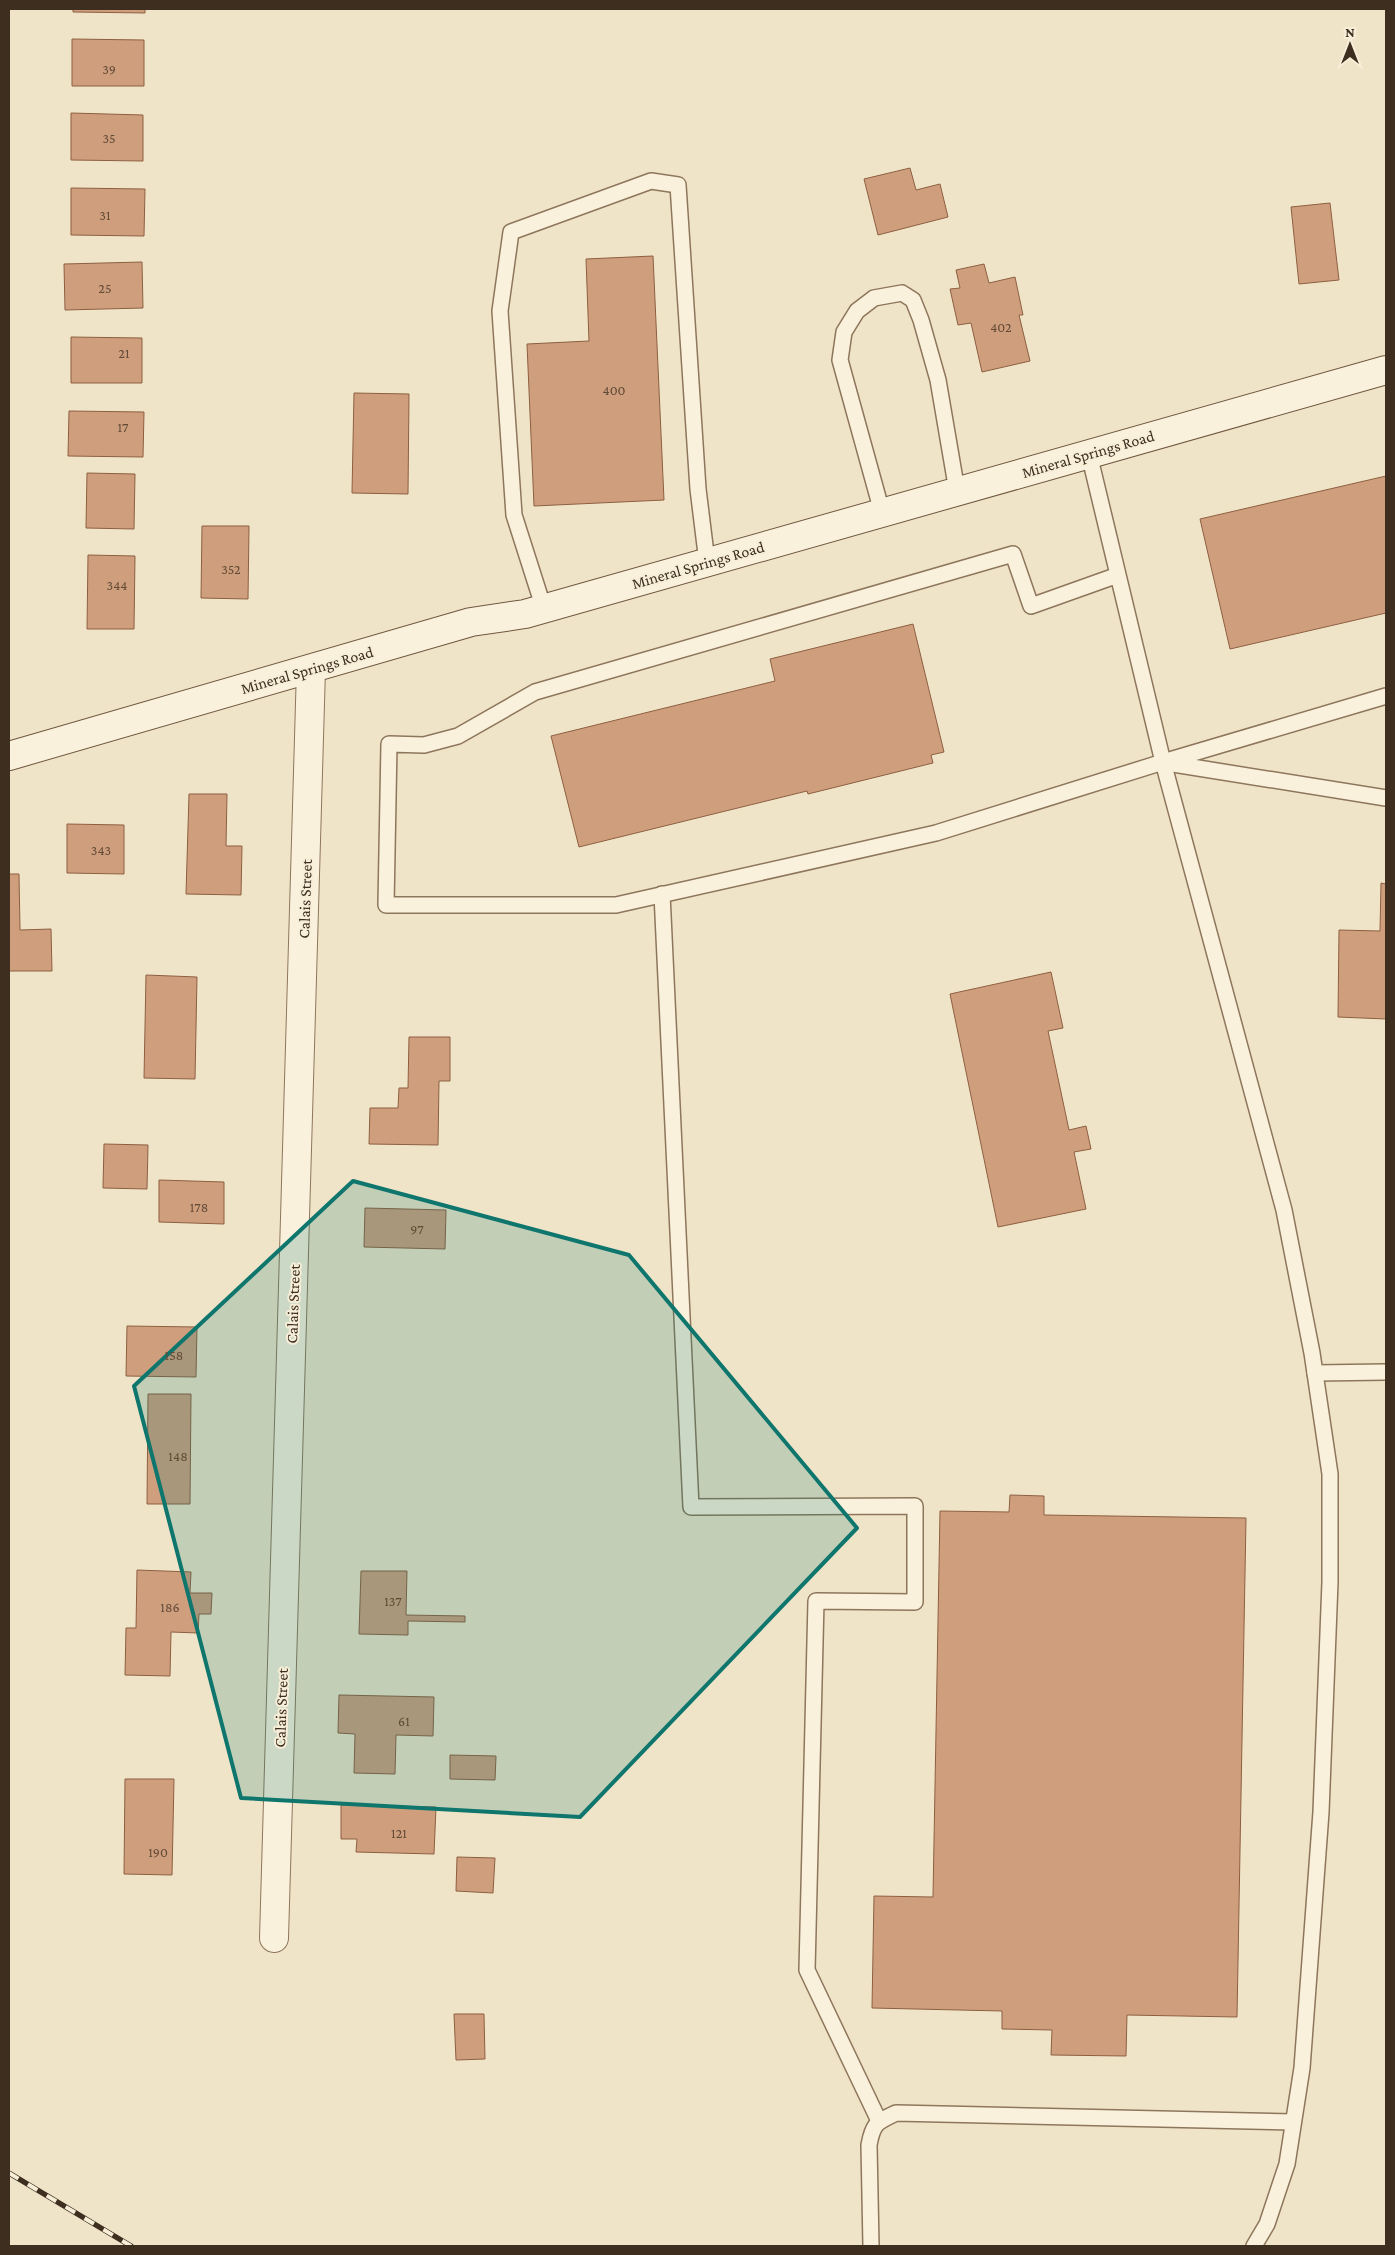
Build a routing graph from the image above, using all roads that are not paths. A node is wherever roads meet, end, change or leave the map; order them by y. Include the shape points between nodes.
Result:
1 (1386, 370) edge
2 (1089, 454) junction
3 (957, 491) junction
4 (882, 512) junction
5 (707, 562) junction
6 (1118, 575) junction
7 (544, 609) junction
8 (311, 669) junction
9 (1386, 696) edge
10 (9, 756) edge
11 (1163, 762) junction
12 (1386, 798) edge
13 (662, 894) junction
14 (1386, 1372) edge
15 (1315, 1373) junction
16 (274, 1938) dead end
17 (879, 2121) junction
18 (1293, 2122) junction
19 (871, 2246) edge
20 (1254, 2246) edge

1 - 2 street, Mineral Springs Road
2 - 3 street, Mineral Springs Road
2 - 6 lane
3 - 4 street, Mineral Springs Road
3 - 4 lane via 938,380 913,300 902,293 874,298 857,311 844,332 840,360
4 - 5 street, Mineral Springs Road
5 - 7 street, Mineral Springs Road
5 - 7 lane via 698,489 678,186 651,181 512,232 500,311 514,516
6 - 11 lane
6 - 13 lane via 1031,606 1013,554 535,692 458,736 424,745 388,744 386,905 616,905
7 - 8 street, Mineral Springs Road via 471,622
8 - 10 street, Mineral Springs Road
8 - 16 street, Calais Street
9 - 11 lane
11 - 12 lane
11 - 13 lane via 936,833
11 - 15 lane via 1284,1210
13 - 17 lane via 692,1507 915,1506 915,1602 816,1601 807,1970
14 - 15 lane
15 - 18 lane via 1330,1474 1330,1592 1321,1812 1302,2068
17 - 18 lane via 896,2113
17 - 19 lane via 872,2129 869,2145
18 - 20 lane via 1287,2164 1267,2224

